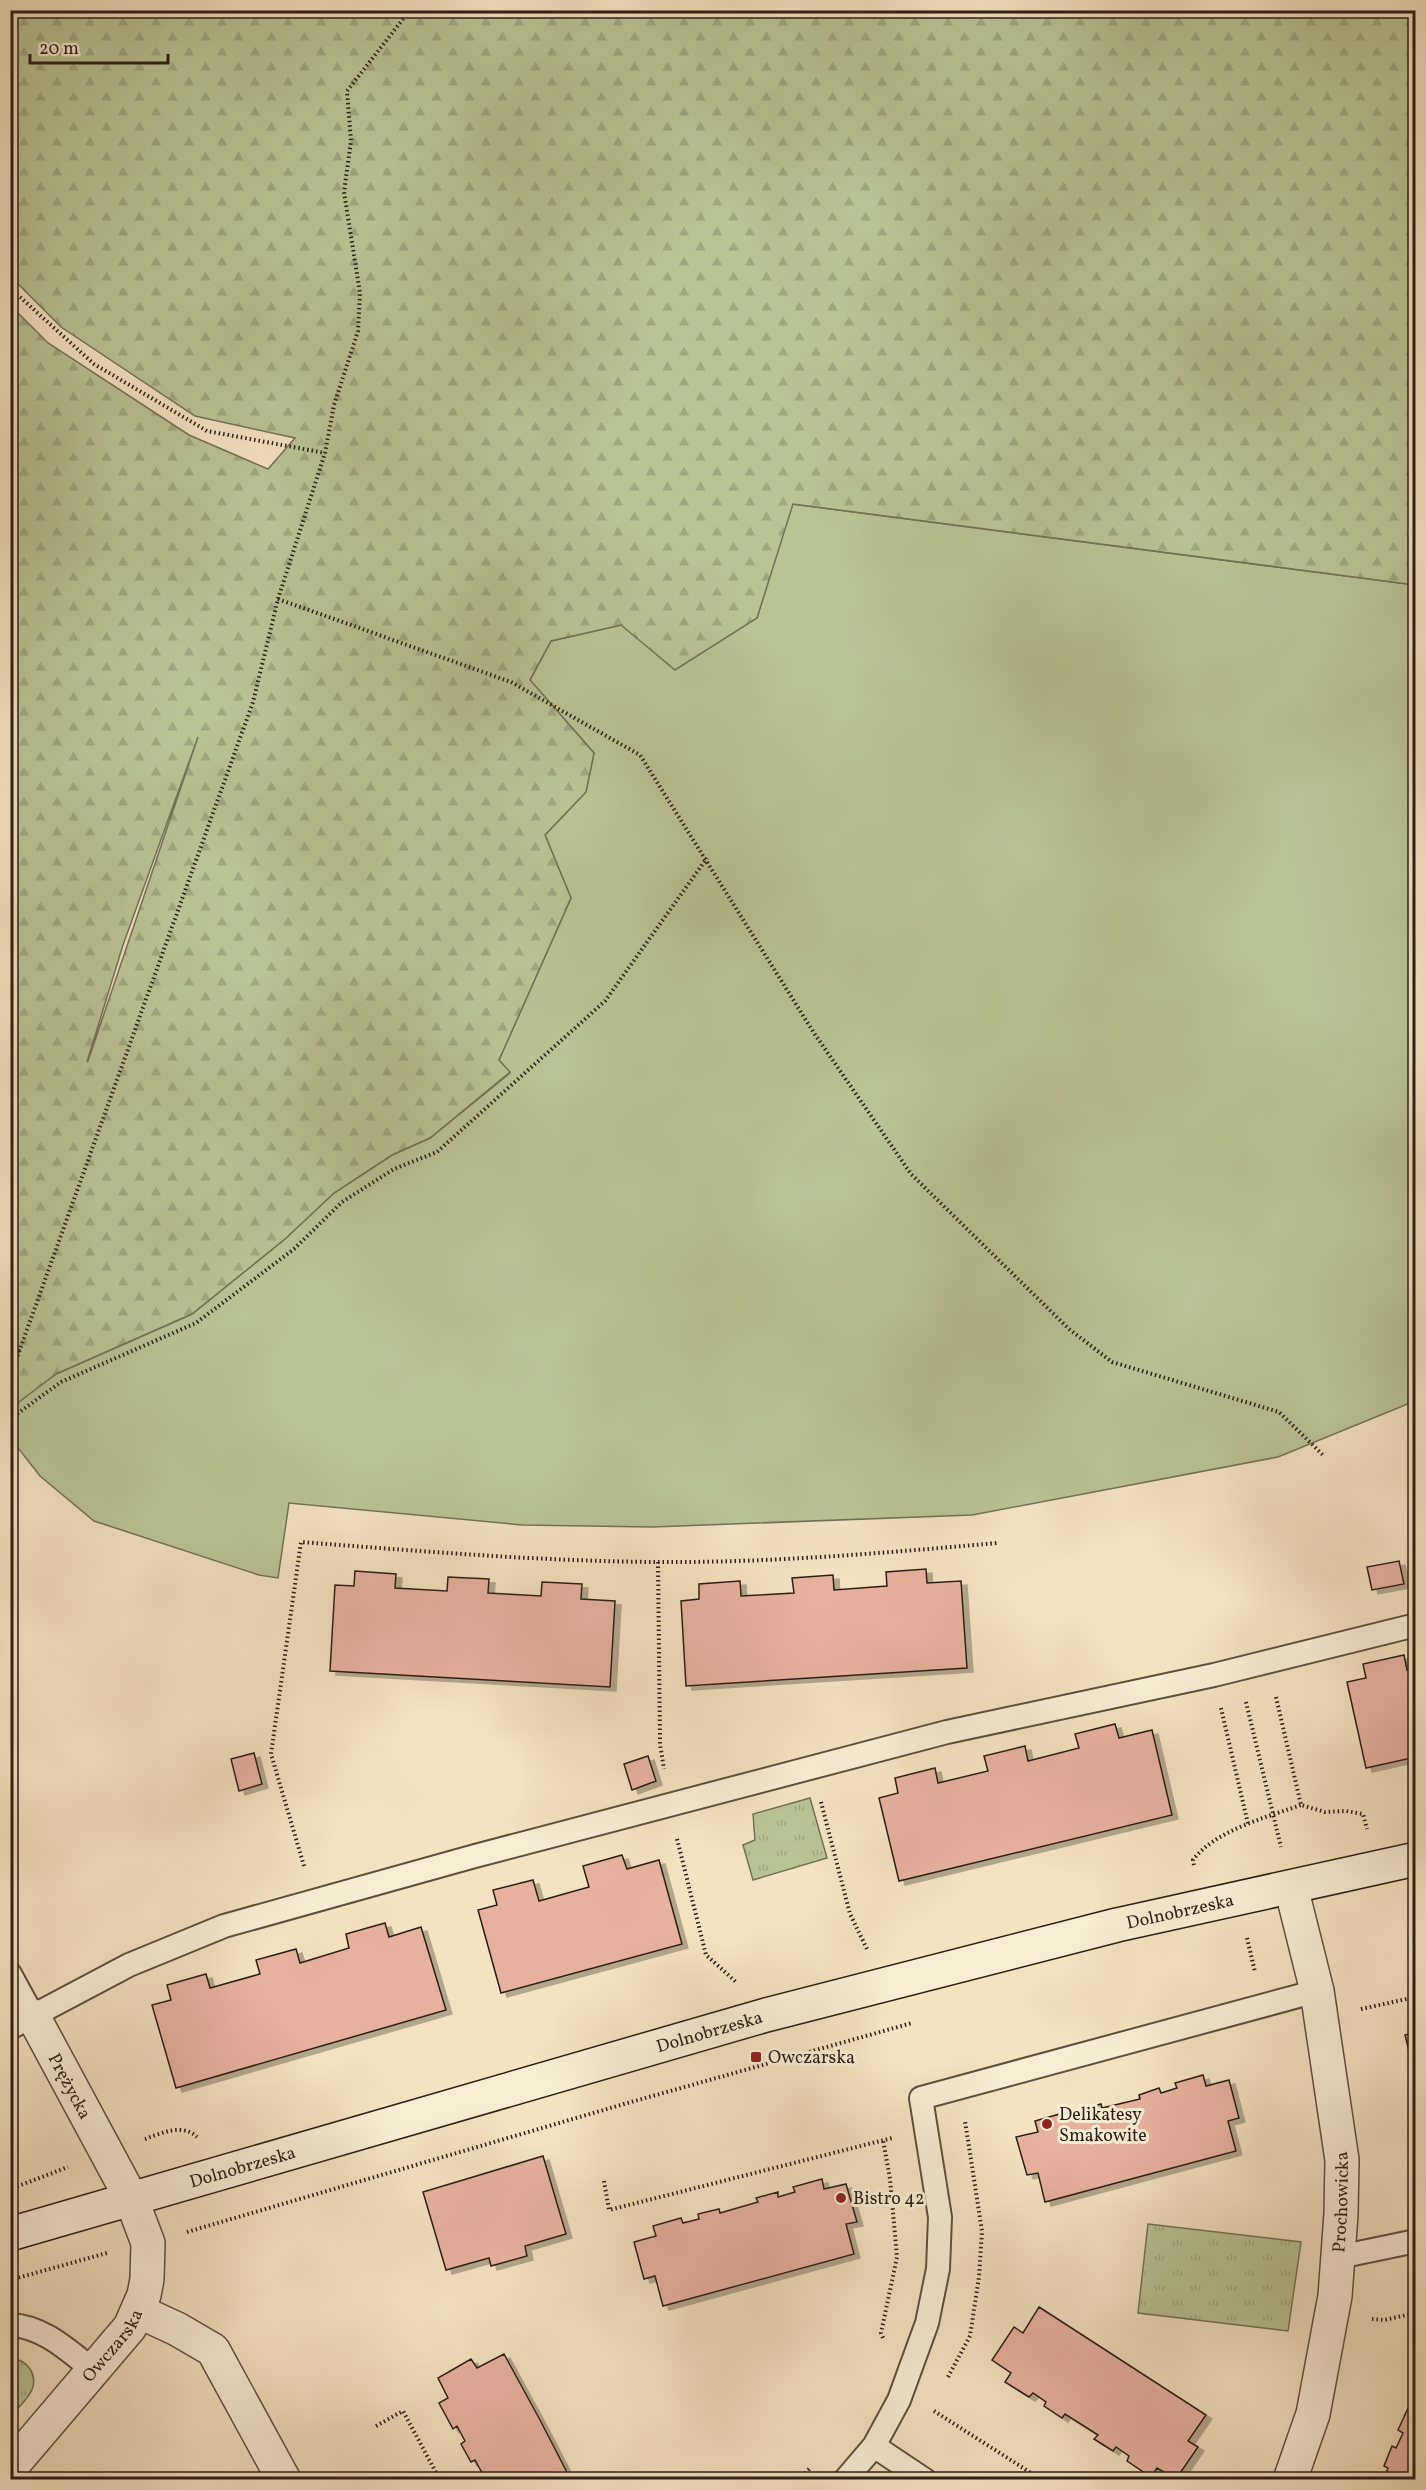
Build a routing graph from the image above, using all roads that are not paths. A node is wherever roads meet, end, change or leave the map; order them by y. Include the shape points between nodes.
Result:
1 (1416, 1625) edge
2 (1416, 1859) edge
3 (1291, 1887) junction
4 (10, 1974) edge
5 (1317, 1991) junction
6 (22, 2022) edge
7 (131, 2199) junction
8 (10, 2234) edge
9 (1416, 2241) edge
10 (1339, 2257) junction
11 (138, 2311) junction
12 (10, 2325) edge
13 (93, 2370) junction
14 (874, 2445) junction
15 (10, 2468) edge
16 (284, 2480) edge
17 (845, 2480) edge
18 (925, 2480) edge
19 (1290, 2480) edge

1 - 6 lane via 1214,1675 947,1732 213,1930 129,1965
2 - 3 street, Dolnobrzeska
3 - 5 street, Prochowicka
3 - 7 street, Dolnobrzeska via 1117,1925 771,2014
4 - 6 lane, Prężycka
5 - 10 street, Prochowicka via 1342,2160
5 - 14 lane via 921,2098 940,2217 938,2269 927,2323 899,2400
6 - 7 street, Prężycka
7 - 8 street, Dolnobrzeska
7 - 11 street, Owczarska via 148,2243 147,2278
9 - 10 lane
10 - 19 street, Prochowicka via 1316,2404
11 - 13 street, Owczarska via 119,2341
11 - 16 street via 213,2350
12 - 13 lane via 23,2326 61,2344
13 - 15 street, Owczarska
14 - 17 lane
14 - 18 lane

